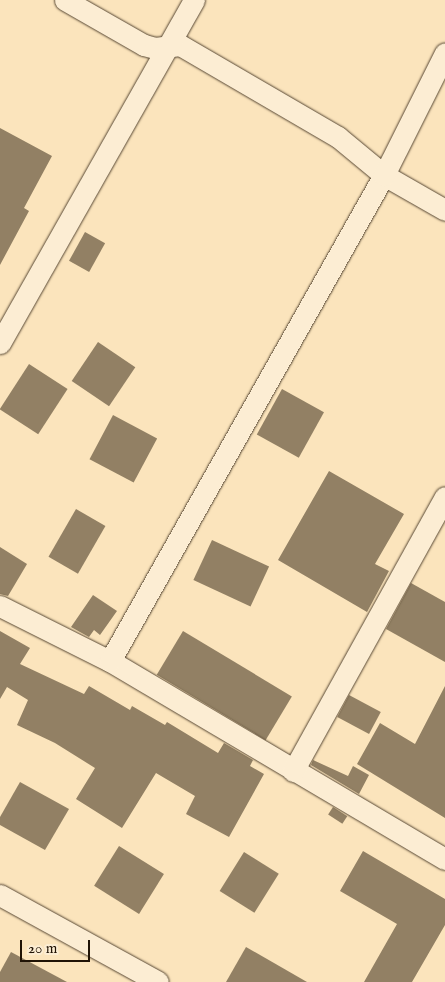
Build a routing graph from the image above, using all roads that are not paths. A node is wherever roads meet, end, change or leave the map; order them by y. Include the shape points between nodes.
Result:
1 (64, 0) edge
2 (194, 0) edge
3 (170, 44) junction
4 (445, 53) edge
5 (384, 175) junction
6 (445, 210) edge
7 (0, 343) edge
8 (445, 497) edge
9 (0, 606) edge
10 (110, 661) junction
11 (293, 771) junction
12 (445, 859) edge
13 (0, 895) edge
14 (158, 982) edge

1 - 3 street via 144,45 155,48
2 - 3 street
3 - 5 street via 180,45 330,132
3 - 7 street
4 - 5 street
5 - 6 street
5 - 10 street
8 - 11 street
9 - 10 street
10 - 11 street
11 - 12 street
13 - 14 street

